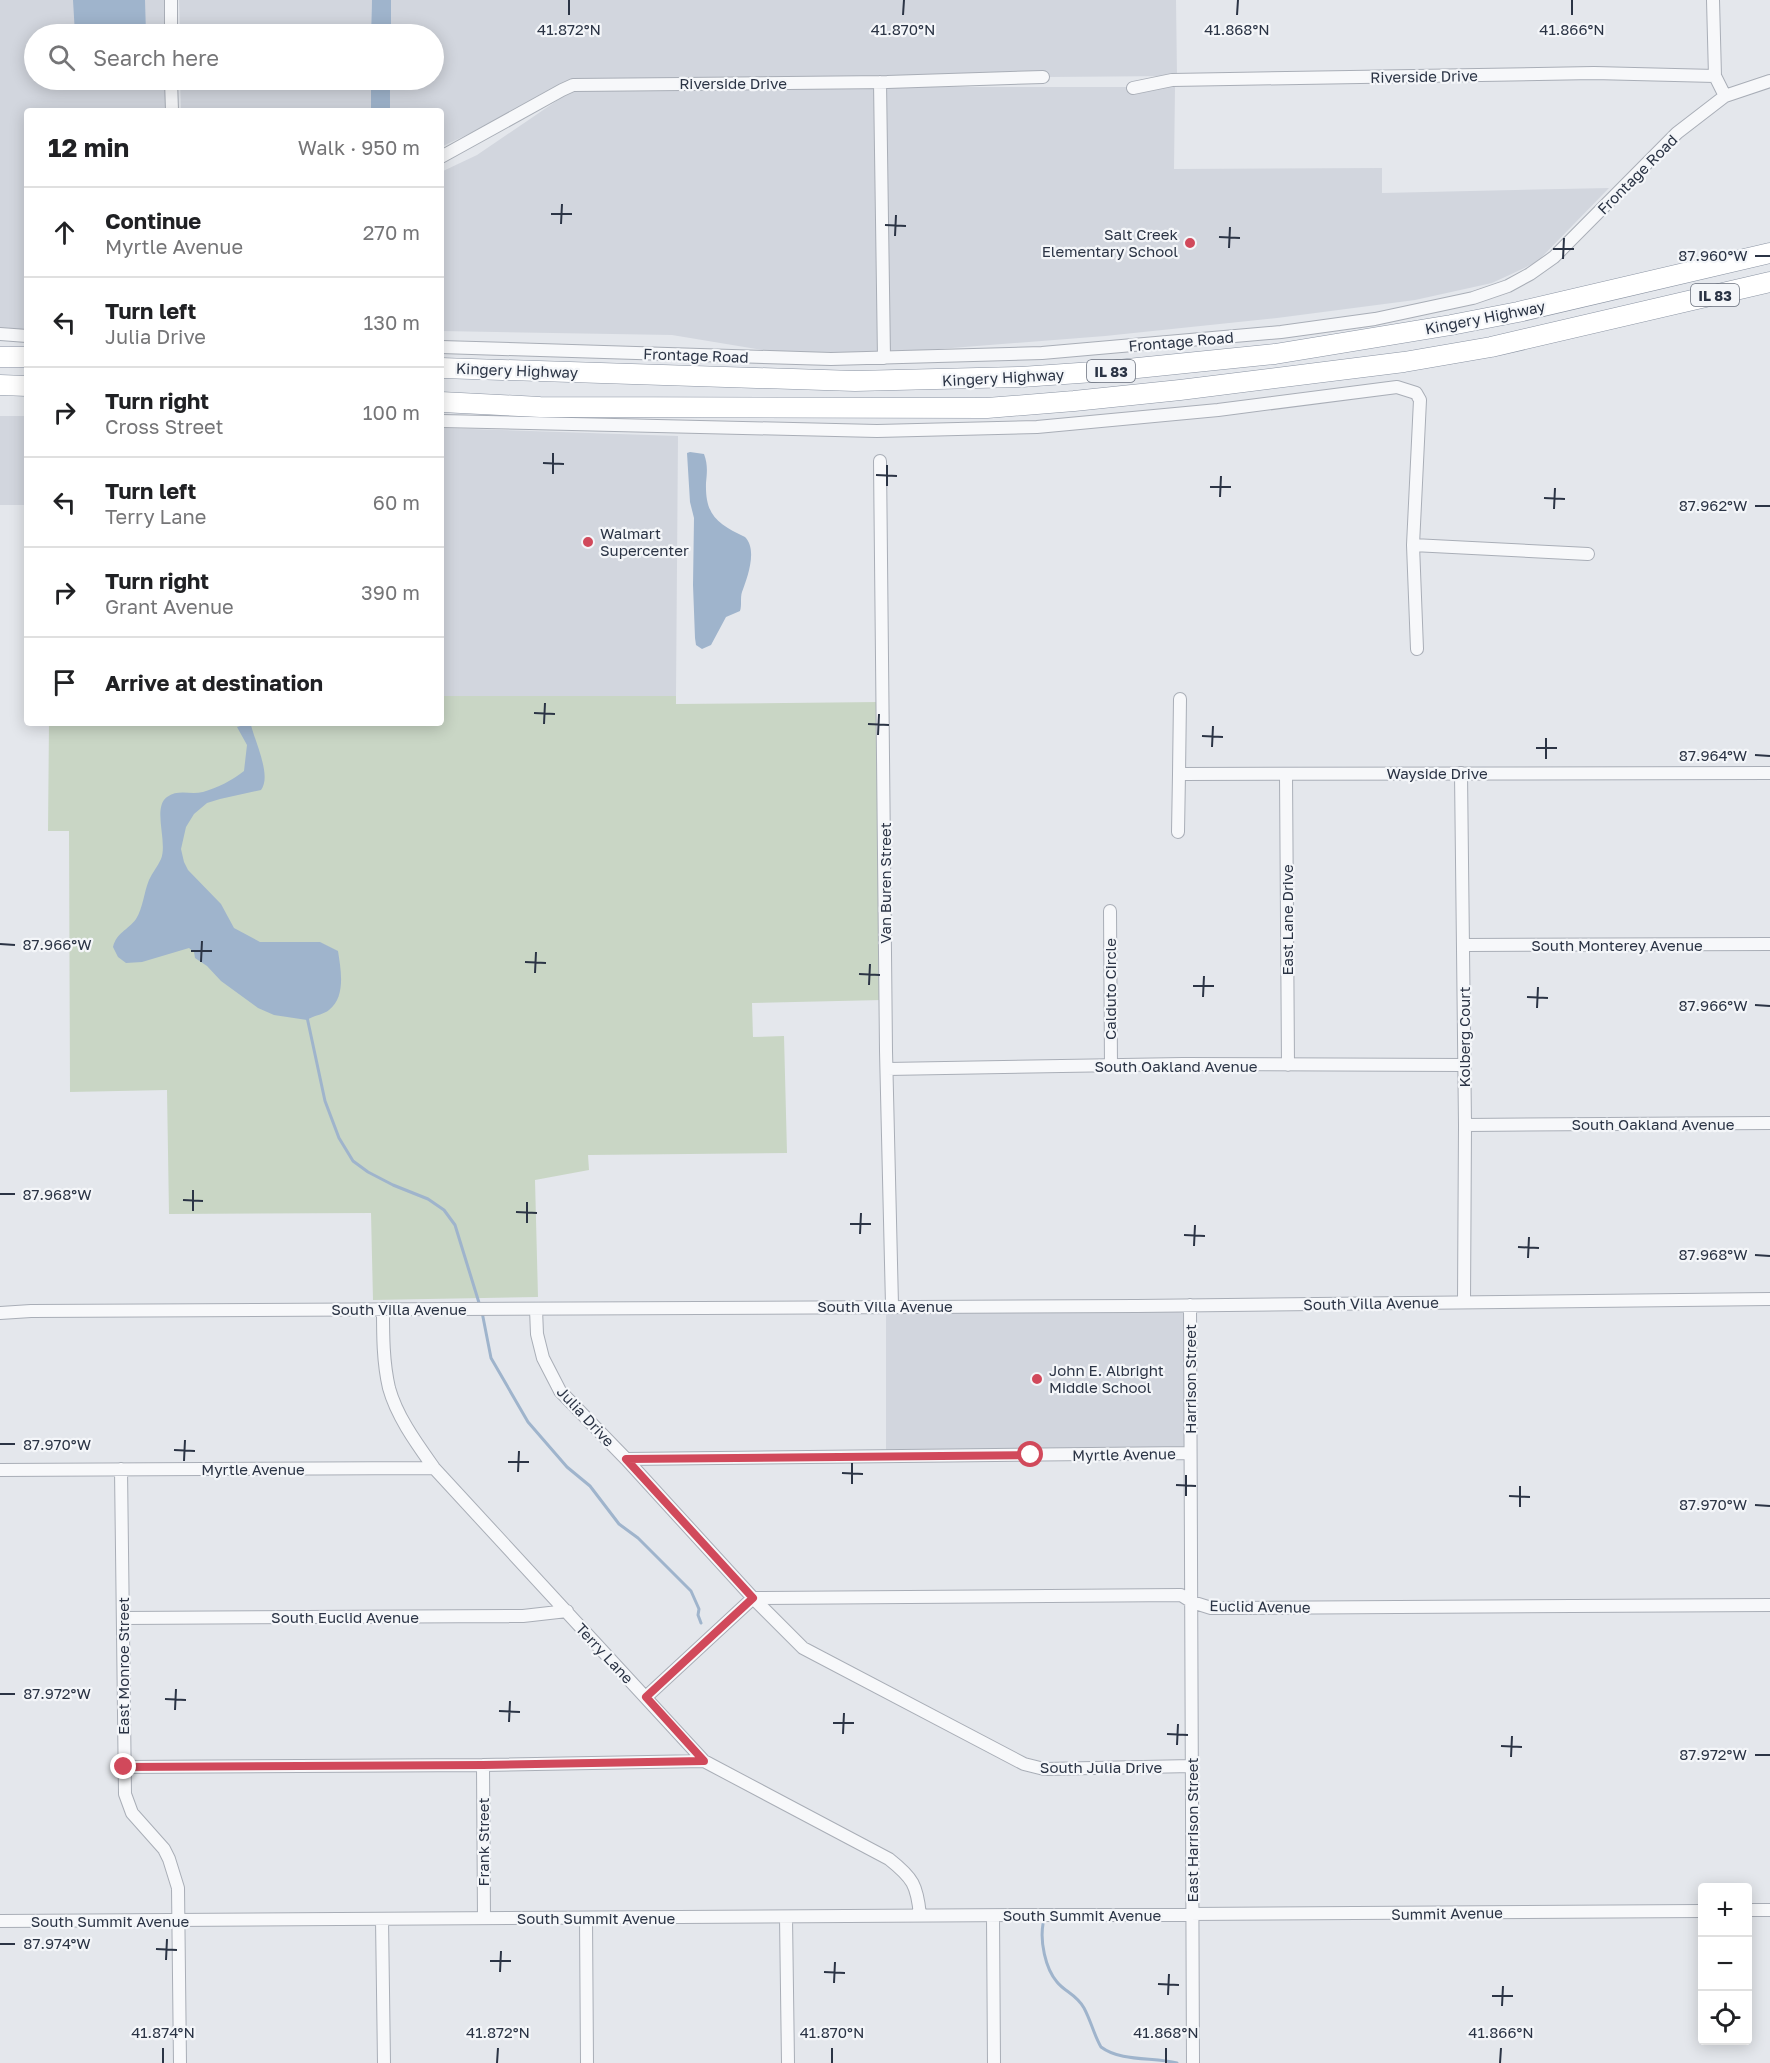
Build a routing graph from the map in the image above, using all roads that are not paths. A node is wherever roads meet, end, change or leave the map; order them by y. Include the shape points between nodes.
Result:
1 (171, 0) edge
2 (1713, 0) edge
3 (171, 24) edge
4 (1715, 76) junction
5 (1043, 77) dead end
6 (1770, 81) edge
7 (880, 82) junction
8 (1133, 88) dead end
9 (171, 90) edge
10 (1725, 96) junction
11 (172, 108) edge
12 (444, 155) edge
13 (1770, 253) edge
14 (1770, 282) edge
15 (1770, 289) edge
16 (1660, 309) junction
17 (0, 334) edge
18 (24, 336) edge
19 (444, 347) edge
20 (0, 357) edge
21 (24, 357) edge
22 (884, 358) junction
23 (444, 368) edge
24 (0, 385) edge
25 (24, 386) edge
26 (444, 402) edge
27 (444, 421) edge
28 (880, 461) dead end
29 (1413, 545) junction
30 (1588, 554) dead end
31 (1417, 649) dead end
32 (1180, 699) dead end
33 (1770, 772) edge
34 (1461, 773) junction
35 (1179, 774) junction
36 (1286, 774) junction
37 (1178, 832) dead end
38 (1110, 911) dead end
39 (1770, 944) edge
40 (1463, 945) junction
41 (1288, 1065) junction
42 (1464, 1065) junction
43 (1111, 1066) junction
44 (887, 1069) junction
45 (1770, 1123) edge
46 (1465, 1125) junction
47 (1770, 1299) edge
48 (1464, 1302) junction
49 (892, 1305) junction
50 (1190, 1305) junction
51 (383, 1309) junction
52 (536, 1309) junction
53 (0, 1314) edge
54 (1190, 1453) junction
55 (626, 1459) junction
56 (434, 1468) junction
57 (121, 1469) junction
58 (0, 1470) edge
59 (753, 1598) junction
60 (1192, 1602) junction
61 (1770, 1605) edge
62 (567, 1611) junction
63 (123, 1618) junction
64 (646, 1697) junction
65 (916, 1708) joint
66 (704, 1761) junction
67 (483, 1765) junction
68 (1192, 1766) junction
69 (124, 1767) junction
70 (1752, 1910) edge
71 (1770, 1910) edge
72 (1698, 1911) edge
73 (920, 1915) junction
74 (1192, 1915) junction
75 (993, 1916) junction
76 (786, 1917) junction
77 (483, 1918) junction
78 (586, 1918) junction
79 (382, 1919) junction
80 (178, 1920) junction
81 (0, 1921) edge
82 (180, 2063) edge
83 (384, 2063) edge
84 (587, 2063) edge
85 (788, 2063) edge
86 (994, 2063) edge
87 (1193, 2063) edge

1 - 3 street
2 - 4 street
4 - 8 street, Riverside Drive via 1593,73 1172,80
4 - 10 street
5 - 7 street, Riverside Drive
6 - 10 street, Frontage Road
7 - 12 street, Riverside Drive via 573,86
7 - 22 street
9 - 11 street
10 - 22 street, Frontage Road via 1677,133 1554,256 1530,274 1473,298 1375,319 1281,332 1042,353
13 - 23 highway, Kingery Highway / IL 83 via 1451,325 1275,354 1108,371 855,381
14 - 16 highway, Kingery Highway / IL 83
15 - 16 highway
16 - 26 highway, Kingery Highway / IL 83 via 1404,362 1180,390 987,408 540,407
17 - 18 street
19 - 22 street, Frontage Road
20 - 21 highway
24 - 25 highway
27 - 29 street via 877,431 1037,427 1218,410 1397,387 1416,393 1420,400
28 - 44 street, Van Buren Street
29 - 30 street
29 - 31 street
32 - 35 street
33 - 34 street, Wayside Drive
34 - 36 street, Wayside Drive
34 - 40 street, Kolberg Court
35 - 36 street, Wayside Drive
35 - 37 street
36 - 41 street, East Lane Drive
38 - 43 street, Calduto Circle
39 - 40 street, South Monterey Avenue
40 - 42 street, Kolberg Court
41 - 42 street, South Oakland Avenue
41 - 43 street, South Oakland Avenue
42 - 46 street, Kolberg Court
43 - 44 street, South Oakland Avenue
44 - 49 street, Van Buren Street
45 - 46 street, South Oakland Avenue
46 - 48 street, Kolberg Court
47 - 48 street, South Villa Avenue
48 - 50 street, South Villa Avenue
49 - 50 street, South Villa Avenue
49 - 52 street, South Villa Avenue
50 - 54 street, Harrison Street
51 - 52 street, South Villa Avenue
51 - 53 street, South Villa Avenue
51 - 56 street, Terry Lane via 384,1358 390,1389 412,1438
52 - 55 street, Julia Drive via 543,1358 560,1391
54 - 55 street, Myrtle Avenue
54 - 60 street, East Harrison Street
55 - 59 street, Julia Drive
56 - 57 street, Myrtle Avenue
56 - 62 street, Terry Lane
57 - 58 street, Myrtle Avenue
57 - 63 street, East Monroe Street
59 - 60 street, Euclid Avenue via 1181,1595
59 - 64 street
59 - 65 street, Julia Drive via 803,1648
60 - 61 street, Euclid Avenue via 1211,1608
60 - 68 street, East Harrison Street
62 - 63 street, South Euclid Avenue via 523,1616
62 - 64 street, Terry Lane
63 - 69 street, East Monroe Street
64 - 66 street, Terry Lane
65 - 68 street, South Julia Drive via 1024,1764 1044,1769
66 - 67 street
66 - 73 street, Terry Lane via 890,1859 918,1890
67 - 69 street
67 - 77 street, Frank Street
68 - 74 street, East Harrison Street
69 - 80 street, East Monroe Street via 127,1803 139,1823 164,1849 174,1872
70 - 71 street
72 - 74 street, Summit Avenue
73 - 75 street, South Summit Avenue
73 - 76 street, South Summit Avenue
74 - 75 street, South Summit Avenue
74 - 87 street, East Harrison Street
75 - 86 street
76 - 78 street, South Summit Avenue
76 - 85 street
77 - 78 street, South Summit Avenue
77 - 79 street, South Summit Avenue
78 - 84 street
79 - 80 street, South Summit Avenue
79 - 83 street
80 - 81 street, South Summit Avenue
80 - 82 street, East Monroe Street

